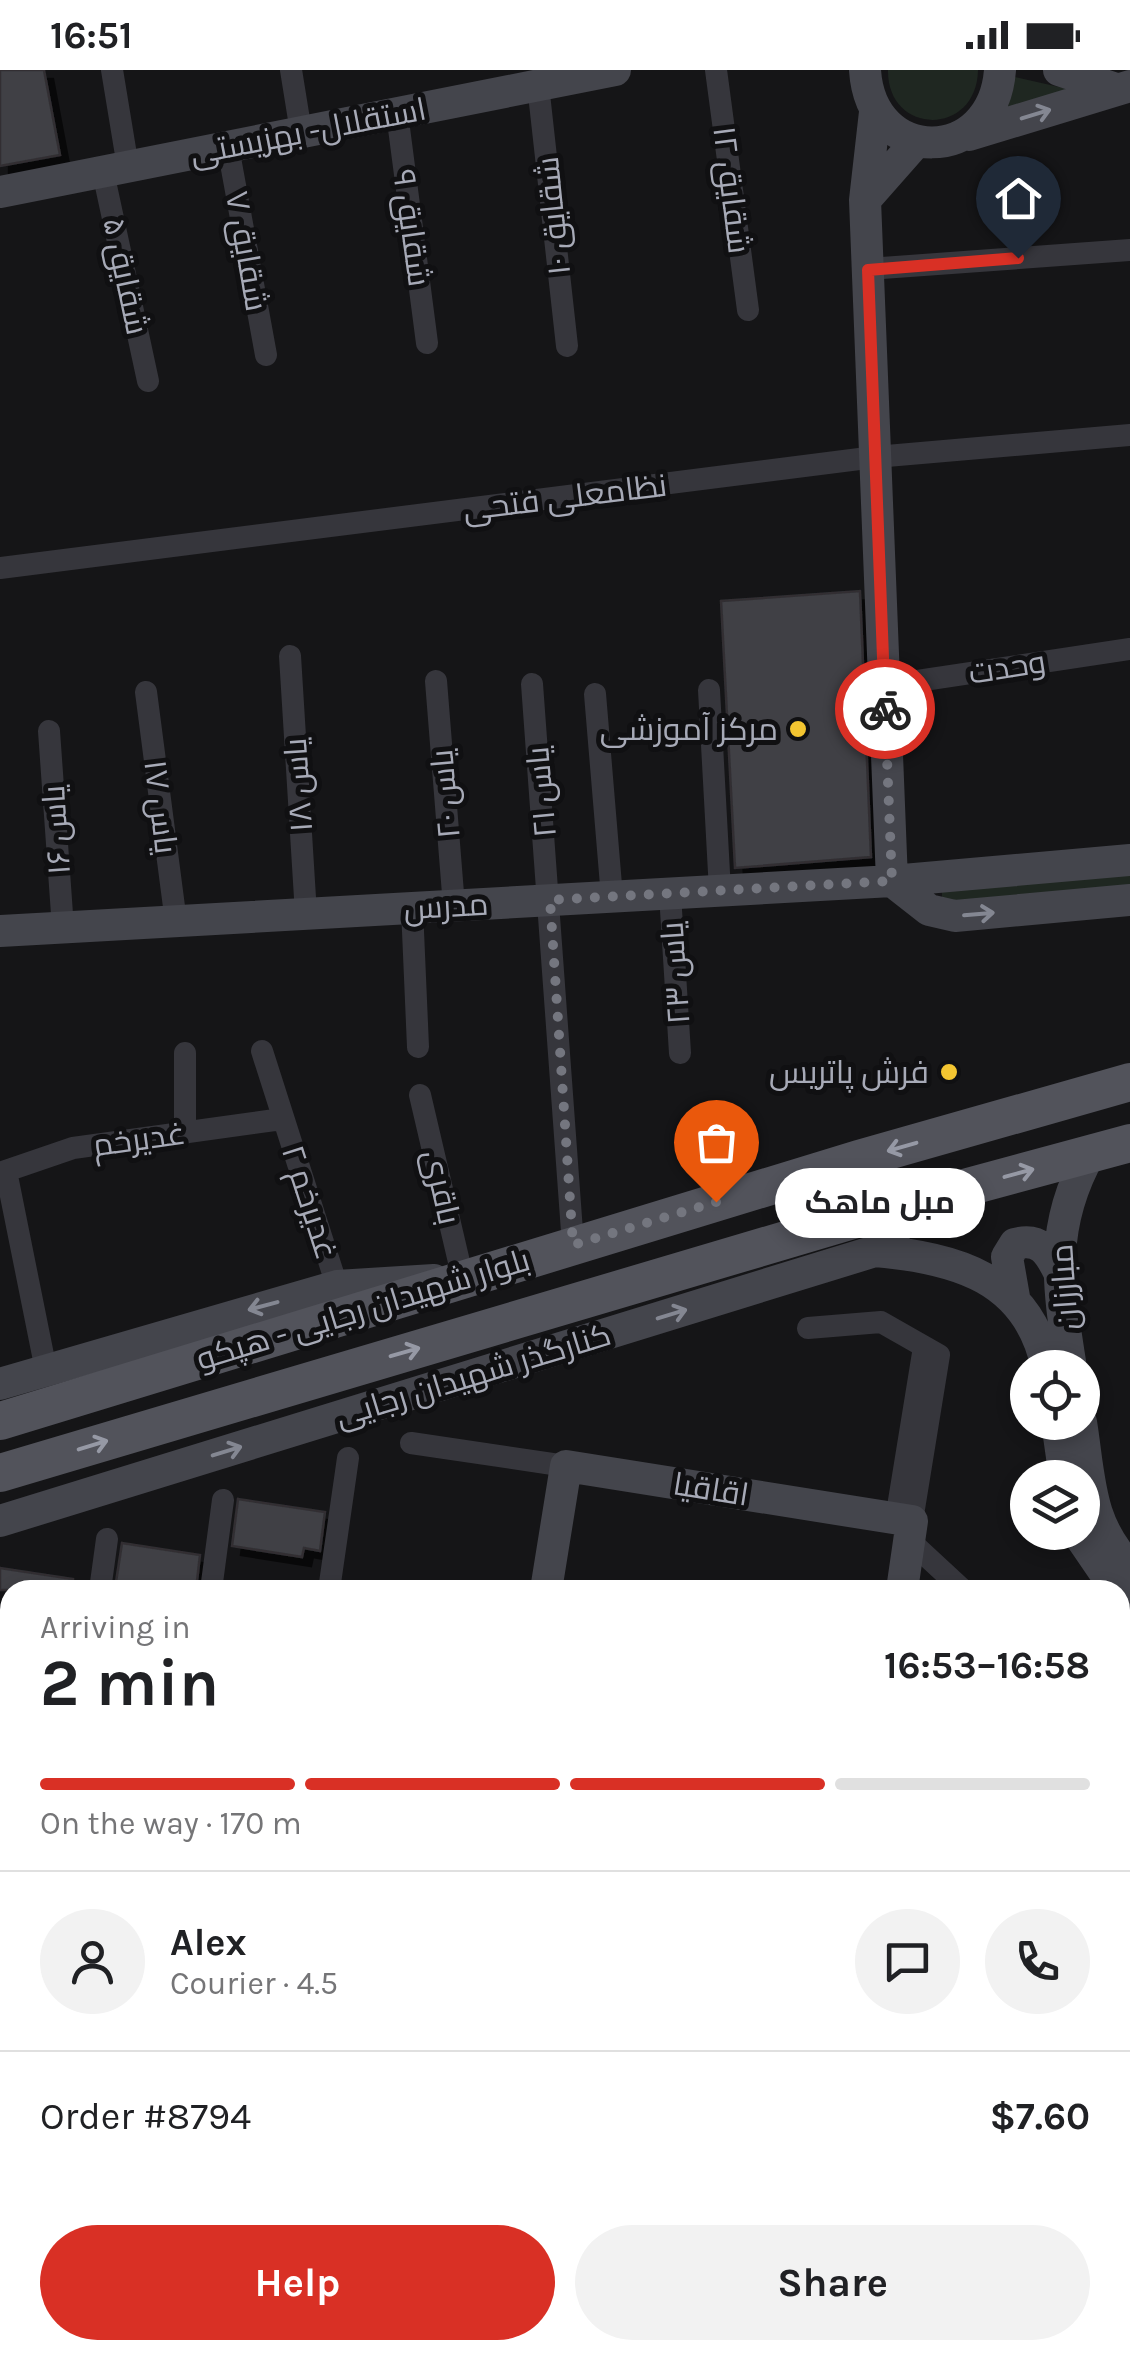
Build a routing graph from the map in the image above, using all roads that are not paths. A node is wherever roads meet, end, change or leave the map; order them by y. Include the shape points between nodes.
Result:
1 (112, 70) edge
2 (291, 70) edge
3 (615, 70) edge
4 (716, 70) edge
5 (865, 70) edge
6 (1000, 70) edge
7 (1059, 70) edge
8 (538, 86) junction
9 (1123, 88) edge
10 (875, 112) junction
11 (397, 113) junction
12 (301, 132) junction
13 (956, 139) junction
14 (917, 141) junction
15 (228, 147) junction
16 (116, 169) junction
17 (0, 192) edge
18 (865, 200) junction
19 (1130, 250) edge
20 (868, 270) junction
21 (748, 310) dead end
22 (427, 342) dead end
23 (568, 346) dead end
24 (266, 354) dead end
25 (148, 381) dead end
26 (1130, 435) edge
27 (875, 457) junction
28 (0, 568) edge
29 (1130, 649) edge
30 (290, 656) dead end
31 (436, 681) dead end
32 (532, 684) dead end
33 (884, 686) junction
34 (709, 690) dead end
35 (146, 692) dead end
36 (596, 694) dead end
37 (49, 731) dead end
38 (1130, 860) edge
39 (892, 881) junction
40 (720, 891) junction
41 (670, 894) junction
42 (612, 897) junction
43 (550, 900) junction
44 (1130, 900) edge
45 (454, 906) junction
46 (412, 908) junction
47 (306, 914) junction
48 (176, 922) junction
49 (64, 928) junction
50 (0, 932) edge
51 (418, 1047) dead end
52 (262, 1051) dead end
53 (185, 1053) dead end
54 (680, 1053) dead end
55 (1130, 1082) edge
56 (420, 1094) dead end
57 (282, 1118) junction
58 (185, 1133) junction
59 (1130, 1142) edge
60 (1090, 1153) junction
61 (3, 1172) edge
62 (927, 1198) junction
63 (573, 1245) junction
64 (875, 1251) junction
65 (1059, 1272) junction
66 (463, 1278) junction
67 (336, 1286) junction
68 (1014, 1297) junction
69 (808, 1328) dead end
70 (1041, 1350) edge
71 (1070, 1350) edge
72 (46, 1370) junction
73 (0, 1384) edge
74 (0, 1420) edge
75 (1083, 1440) edge
76 (412, 1443) dead end
77 (348, 1458) dead end
78 (566, 1466) junction
79 (0, 1473) edge
80 (223, 1500) dead end
81 (0, 1520) edge
82 (906, 1526) junction
83 (108, 1539) dead end
84 (1089, 1550) edge
85 (1130, 1568) edge
86 (102, 1580) edge
87 (212, 1580) edge
88 (330, 1580) edge
89 (548, 1580) edge
90 (906, 1580) edge
91 (954, 1580) edge
92 (1113, 1580) edge

1 - 16 street, شقایق ۵
2 - 12 street
3 - 8 street, استقلال- بهزیستی
4 - 21 street, شقایق ۱۲
5 - 10 street
6 - 13 street via 990,112
7 - 9 street
8 - 11 street, استقلال- بهزیستی
8 - 23 street, شقایق ۱۰
13 -> 9 street
10 - 14 street
10 - 18 street
11 - 12 street, استقلال- بهزیستی
11 - 22 street, شقایق ۹
12 - 15 street, استقلال- بهزیستی
13 - 14 street
14 - 18 street
15 - 16 street, استقلال- بهزیستی
15 - 24 street, شقایق ۷
16 - 17 street, استقلال- بهزیستی
16 - 25 street, شقایق ۵
18 - 20 street
19 - 20 street
20 - 27 street
26 - 27 street, نظامعلی فتحی
27 - 28 street, نظامعلی فتحی
27 - 33 street
29 - 33 street, وحدت
30 - 47 street, یاس ۱۸
31 - 45 street, یاس ۲۰
32 - 43 street, یاس ۲۱
33 - 39 street
34 - 40 street
35 - 48 street, یاس ۱۷
36 - 42 street
37 - 49 street, یاس ۱۶
38 - 39 street, مدرس
39 - 40 street, مدرس
39 -> 44 street via 930,910 955,916
40 - 41 street, مدرس
41 - 42 street, مدرس
41 - 54 street, یاس ۲۳
42 - 43 street, مدرس
43 - 45 street, مدرس
43 - 63 street, یاس ۲۱
45 - 46 street, مدرس
46 - 47 street, مدرس
46 - 51 street
47 - 48 street, مدرس
48 - 49 street, مدرس
49 - 50 street, مدرس
52 - 57 street, غدیرخم ۲
53 - 58 street
55 -> 63 main road, بلوار شهیدان رجایی - هپکو
56 - 66 street, باقری
57 - 58 street, غدیرخم
57 - 67 street, غدیرخم ۲
58 - 61 street, غدیرخم via 73,1148
59 - 60 main road, بلوار شهیدان رجایی - هپکو
62 -> 60 main road, بلوار شهیدان رجایی - هپکو
60 - 65 street, مبارزان via 1072,1184 1060,1231
61 - 72 street
62 - 64 street, کنارگذر شهیدان رجایی
79 -> 62 main road, بلوار شهیدان رجایی - هپکو
63 - 66 main road, بلوار شهیدان رجایی - هپکو
64 - 68 street, مبارزان via 955,1264
81 -> 64 street, کنارگذر شهیدان رجایی
65 - 68 street via 1040,1244 1015,1244 1007,1257
65 - 71 street, مبارزان
66 - 67 street
66 - 74 main road, بلوار شهیدان رجایی - هپکو
67 -> 72 street
68 - 70 street, مبارزان
69 - 82 street via 882,1322 931,1351
72 - 73 street
75 - 85 street via 1096,1516
76 - 78 street
77 - 88 street
78 - 82 street, اقاقیا
78 - 89 street
80 - 87 street
82 - 90 street
82 - 91 street
83 - 86 street
84 - 92 street

